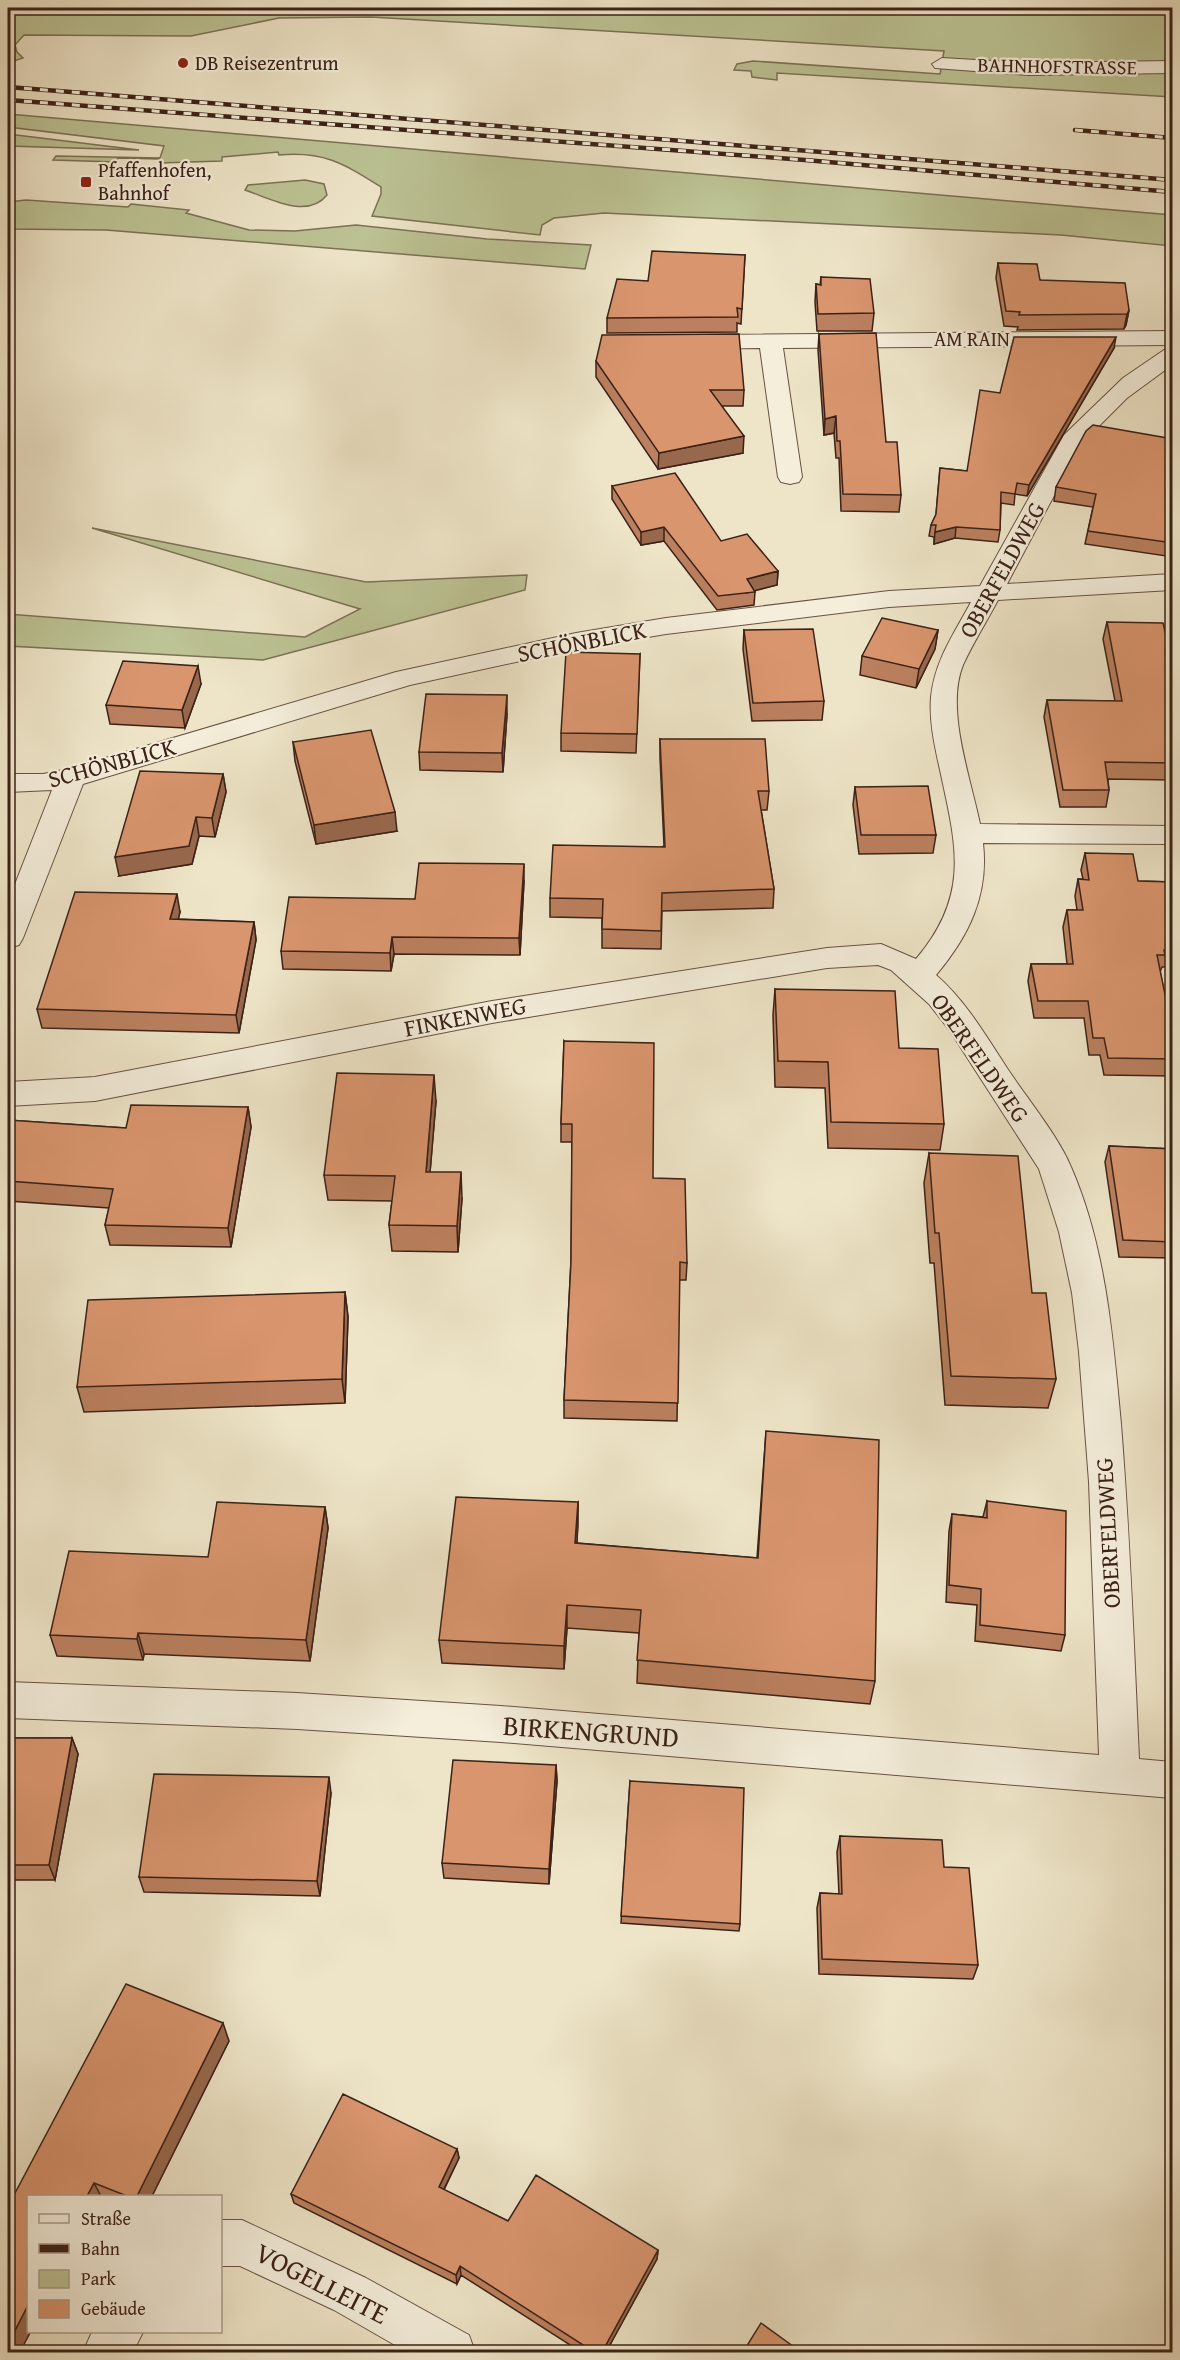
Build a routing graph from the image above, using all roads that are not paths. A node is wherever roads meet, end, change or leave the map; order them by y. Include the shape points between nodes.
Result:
1 (942, 64) dead end
2 (1173, 67) edge
3 (1173, 338) edge
4 (669, 342) edge
5 (771, 342) junction
6 (1173, 355) edge
7 (790, 477) dead end
8 (1173, 582) edge
9 (990, 592) junction
10 (71, 778) junction
11 (8, 783) edge
12 (966, 833) junction
13 (1173, 835) edge
14 (8, 938) edge
15 (918, 976) junction
16 (8, 1094) edge
17 (8, 1700) edge
18 (1120, 1777) junction
19 (1173, 1780) edge
20 (222, 2243) edge
21 (118, 2333) edge
22 (106, 2352) edge
23 (452, 2352) edge

1 - 2 street, BAHNHOFSTRASSE via 1028,69
3 - 5 street, AM RAIN
4 - 5 street, AM RAIN
5 - 7 street
6 - 9 street, OBERFELDWEG via 1123,388 1072,440
8 - 9 street, SCHÖNBLICK
9 - 10 street, SCHÖNBLICK via 786,610 576,641 405,678
9 - 12 street, OBERFELDWEG via 949,667 944,695
10 - 11 street, SCHÖNBLICK
10 - 14 street
12 - 13 street
12 - 15 street, OBERFELDWEG via 968,889 959,919 939,953
15 - 16 street, FINKENWEG via 881,954 827,958 492,1012 95,1089
15 - 18 street, OBERFELDWEG via 961,1023 1055,1167 1076,1232 1097,1352
17 - 18 street, BIRKENGRUND via 297,1711 501,1724
18 - 19 street, BIRKENGRUND
20 - 23 street, VOGELLEITE via 242,2243 350,2294
21 - 22 street

